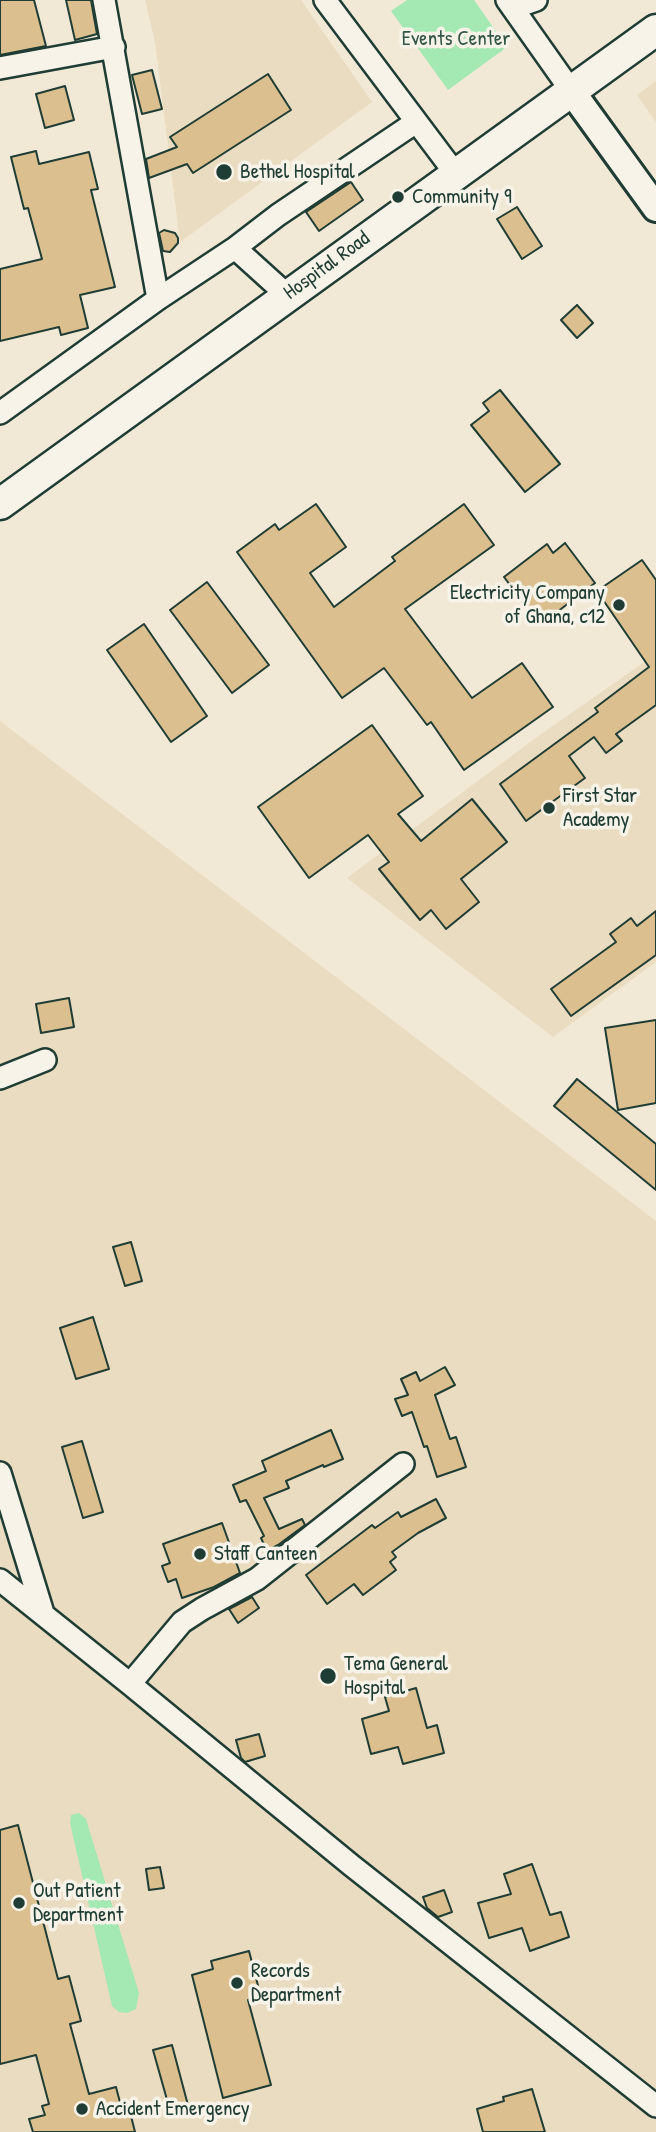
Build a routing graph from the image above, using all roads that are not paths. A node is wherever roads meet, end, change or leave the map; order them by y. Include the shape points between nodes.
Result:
1 (104, 0) edge
2 (325, 0) edge
3 (536, 0) edge
4 (510, 4) edge
5 (656, 30) edge
6 (114, 47) junction
7 (0, 68) edge
8 (572, 92) junction
9 (416, 122) junction
10 (455, 173) junction
11 (656, 208) edge
12 (235, 248) junction
13 (287, 295) junction
14 (158, 299) junction
15 (0, 413) edge
16 (0, 504) edge
17 (45, 1060) dead end
18 (0, 1078) edge
19 (403, 1464) dead end
20 (0, 1473) edge
21 (0, 1580) edge
22 (43, 1613) junction
23 (130, 1684) junction
24 (656, 2106) edge

1 - 6 street
2 - 9 street
3 - 4 street
4 - 8 street
5 - 8 main road, Hospital Road
6 - 7 street
6 - 14 street
8 - 10 main road, Hospital Road
8 - 11 street
9 - 10 street
9 - 12 street
10 - 13 main road, Hospital Road
12 - 13 street
12 - 14 street
13 - 16 main road, Hospital Road
14 - 15 street
17 - 18 street
19 - 23 street via 257,1579 183,1622
20 - 22 street
21 - 22 street
22 - 23 street
23 - 24 street

